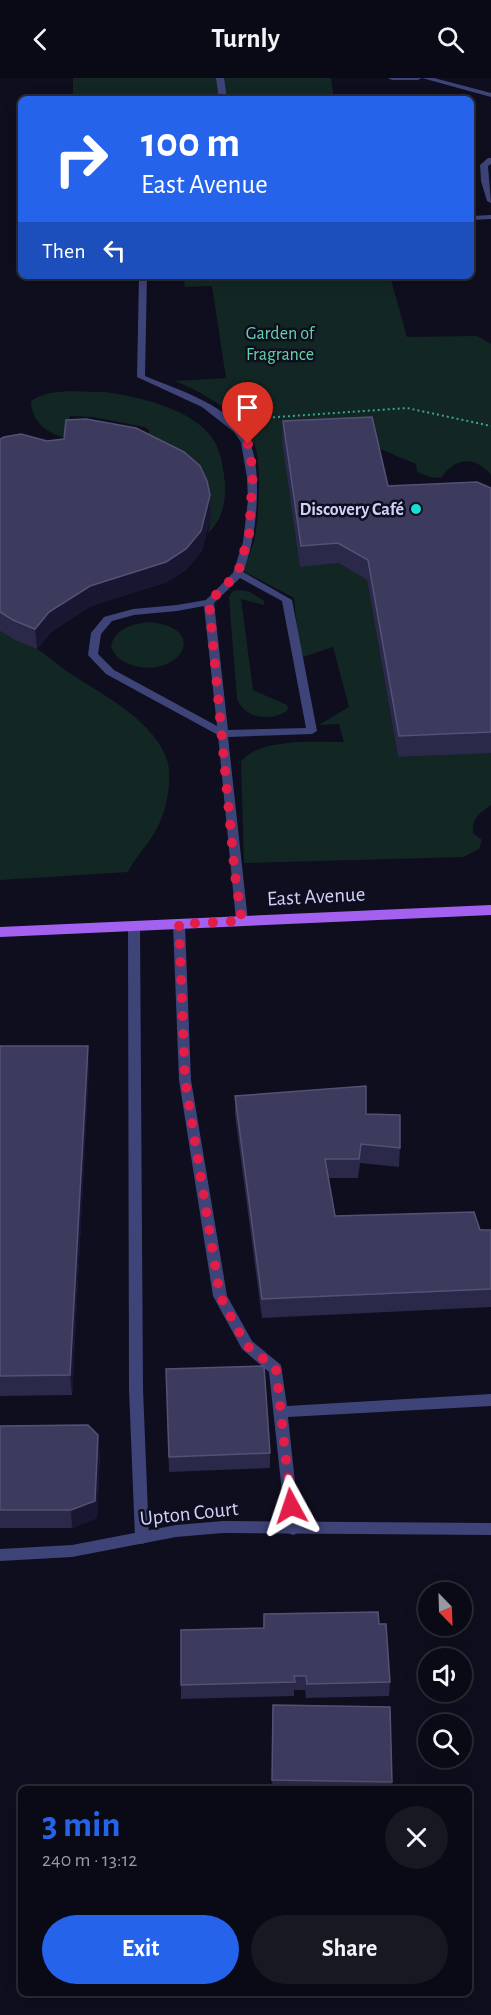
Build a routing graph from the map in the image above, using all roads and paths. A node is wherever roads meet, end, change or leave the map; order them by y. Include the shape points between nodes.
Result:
1 (220, 78) edge
2 (392, 78) edge
3 (417, 78) edge
4 (425, 78) edge
5 (491, 95) edge
6 (223, 96) edge
7 (491, 160) edge
8 (491, 201) edge
9 (491, 217) edge
10 (474, 218) edge
11 (143, 279) edge
12 (226, 420) junction
13 (491, 426) edge
14 (238, 573) junction
15 (209, 602) junction
16 (223, 734) junction
17 (491, 910) edge
18 (242, 921) junction
19 (179, 924) junction
20 (134, 926) junction
21 (0, 932) edge
22 (491, 1400) edge
23 (282, 1412) junction
24 (293, 1529) junction
25 (491, 1529) edge
26 (142, 1538) junction
27 (0, 1555) edge

1 - 6 street
2 - 3 street
4 - 5 street
7 - 8 street via 484,165
9 - 10 street
11 - 12 street via 141,377 207,405
12 - 13 path via 407,408
12 - 14 street via 248,444 253,471 249,534
14 - 15 street
14 - 16 street via 287,600 312,731
15 - 16 street
15 - 16 street via 108,619 96,633 93,655 110,672
16 - 18 street
17 - 18 main road, East Avenue
18 - 19 main road, East Avenue
19 - 20 main road, East Avenue
19 - 23 street via 185,1080 220,1296 246,1345 276,1369
20 - 21 main road, East Avenue
20 - 26 street via 136,1389
22 - 23 street
23 - 24 street
24 - 25 street, Upton Court
24 - 26 street, Upton Court via 223,1527
26 - 27 street, Upton Court via 72,1551

